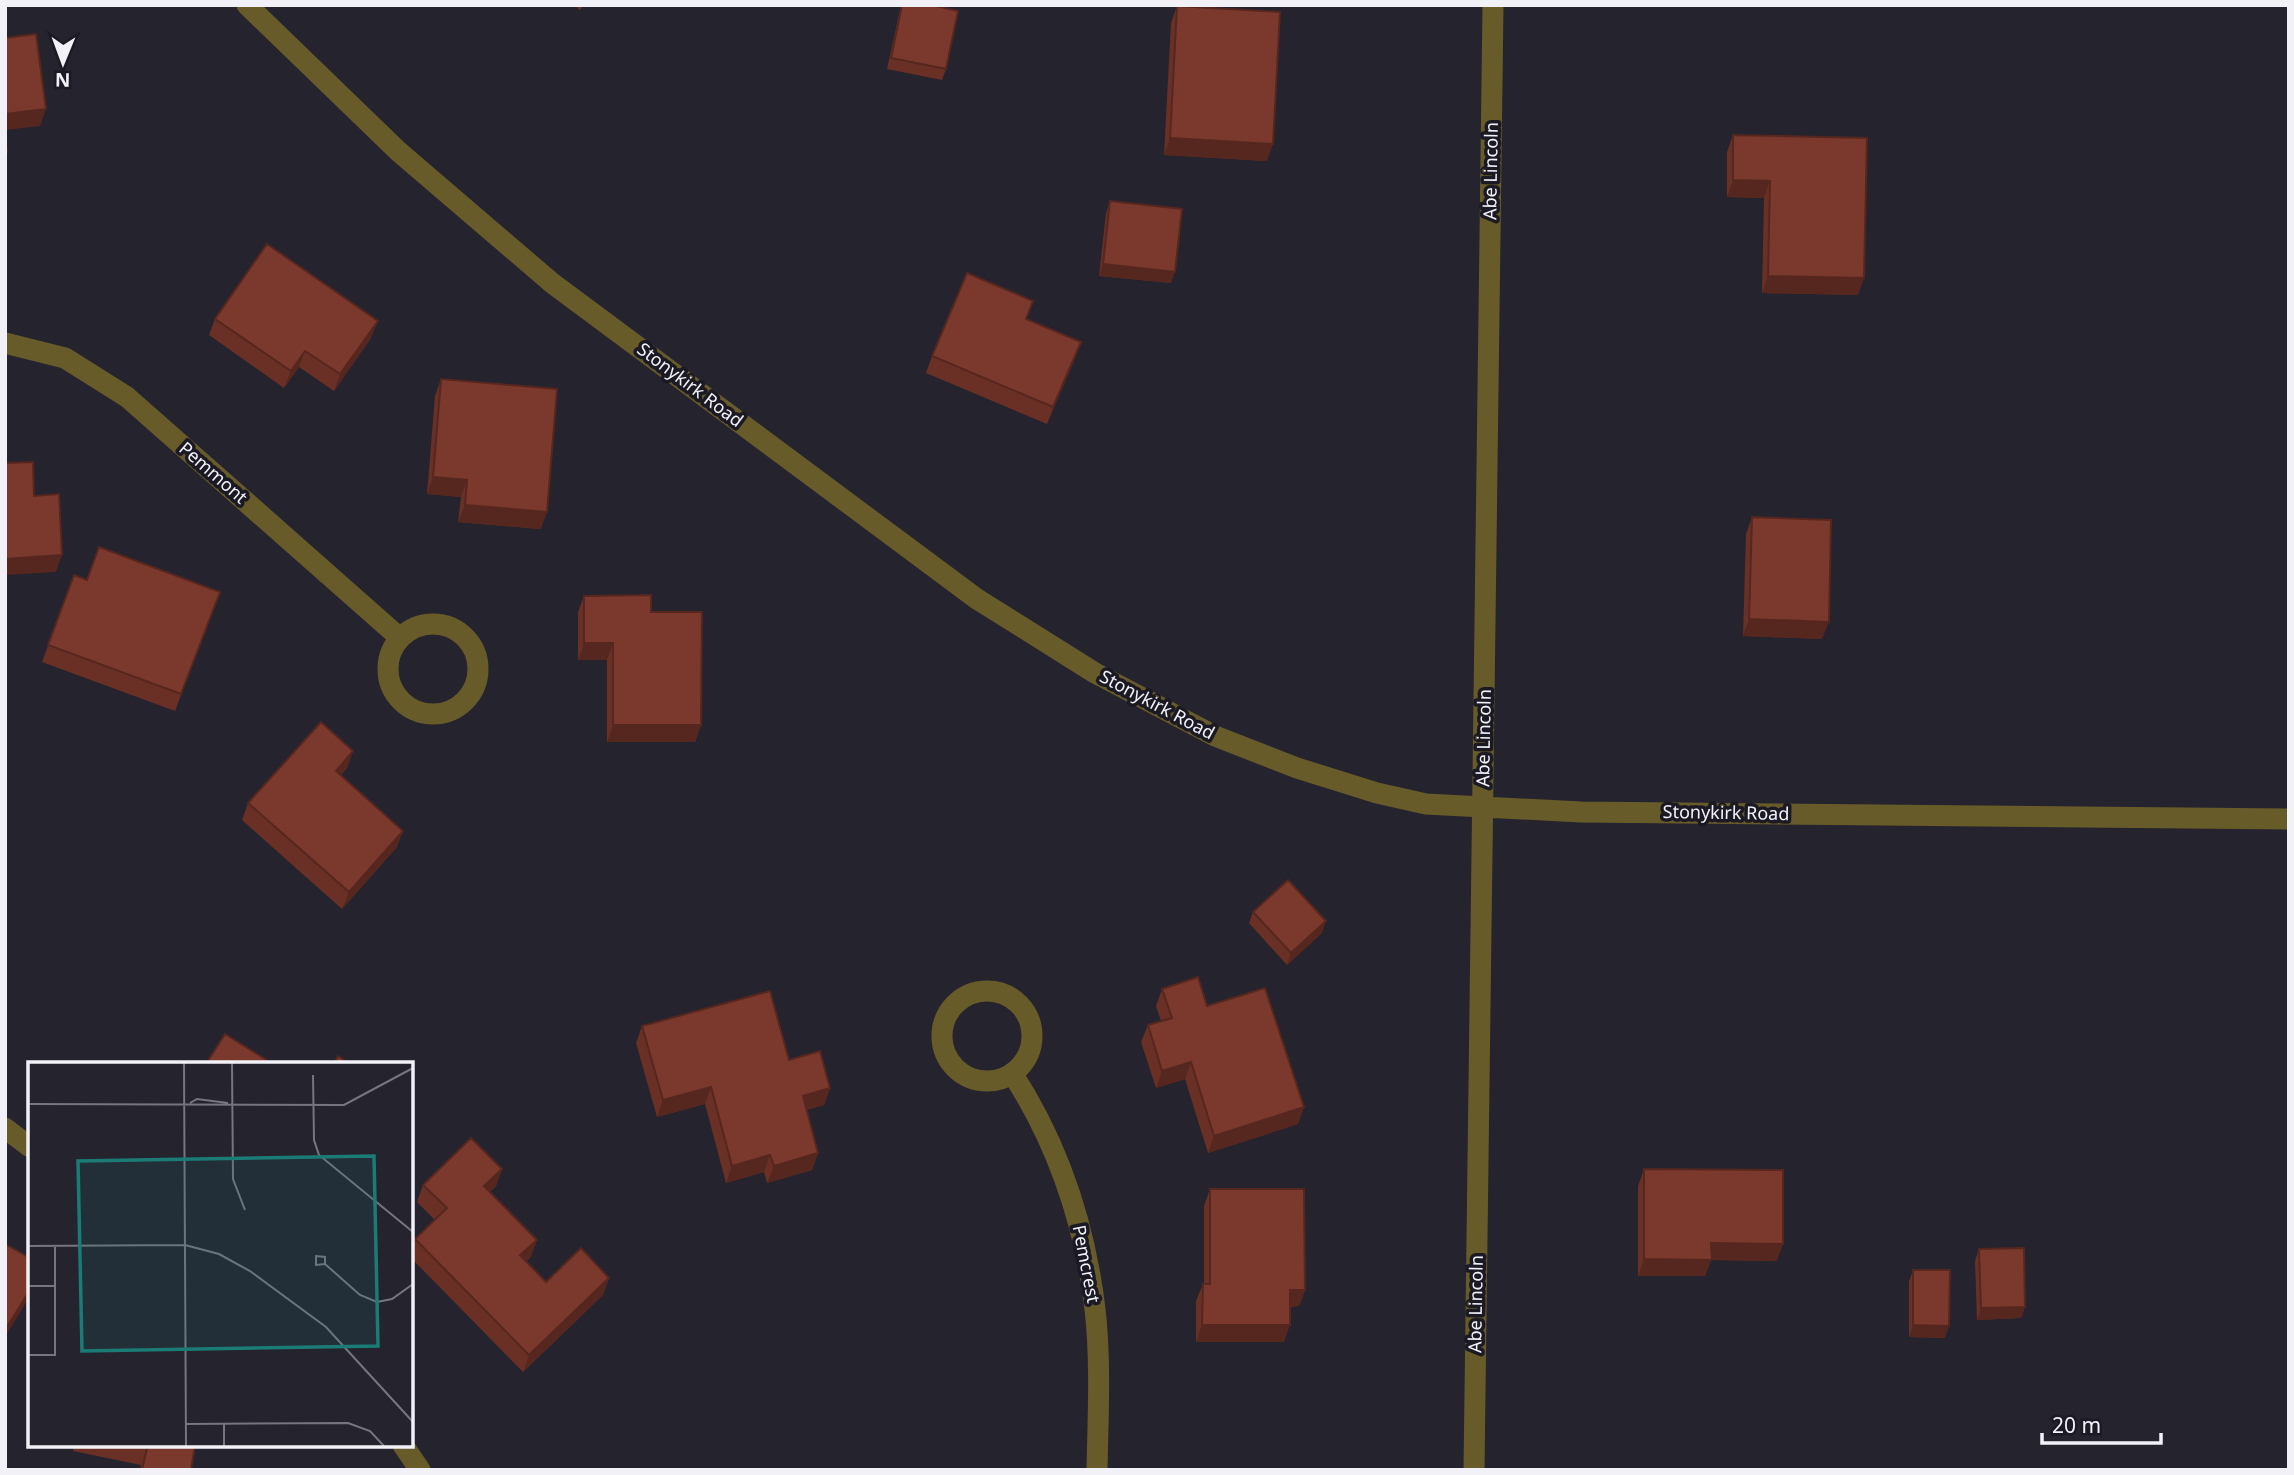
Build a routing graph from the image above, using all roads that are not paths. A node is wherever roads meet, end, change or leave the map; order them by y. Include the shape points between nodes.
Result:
1 (247, 5) edge
2 (1493, 5) edge
3 (5, 343) edge
4 (400, 638) junction
5 (1483, 807) junction
6 (2289, 819) edge
7 (1012, 1073) junction
8 (5, 1128) edge
9 (28, 1145) edge
10 (403, 1447) edge
11 (420, 1470) edge
12 (1097, 1470) edge
13 (1474, 1470) edge

1 - 5 street, Stonykirk Road via 398,151 552,283 977,599 1095,673 1215,736 1377,793 1426,804
2 - 5 street, Abe Lincoln
3 - 4 street, Pemmont via 65,358 127,397
4 - 4 street via 388,666 397,696 423,713 438,714 464,702 473,691 479,664 467,638 456,629 428,624
5 - 6 street, Stonykirk Road via 1581,812
5 - 13 street, Abe Lincoln
7 - 7 street via 1030,1052 1033,1038 1025,1011 1003,993 975,992 961,999 943,1024 946,1055 968,1077 983,1081
7 - 12 street, Pemcrest via 1051,1145 1086,1254 1098,1368
8 - 9 street
10 - 11 street

